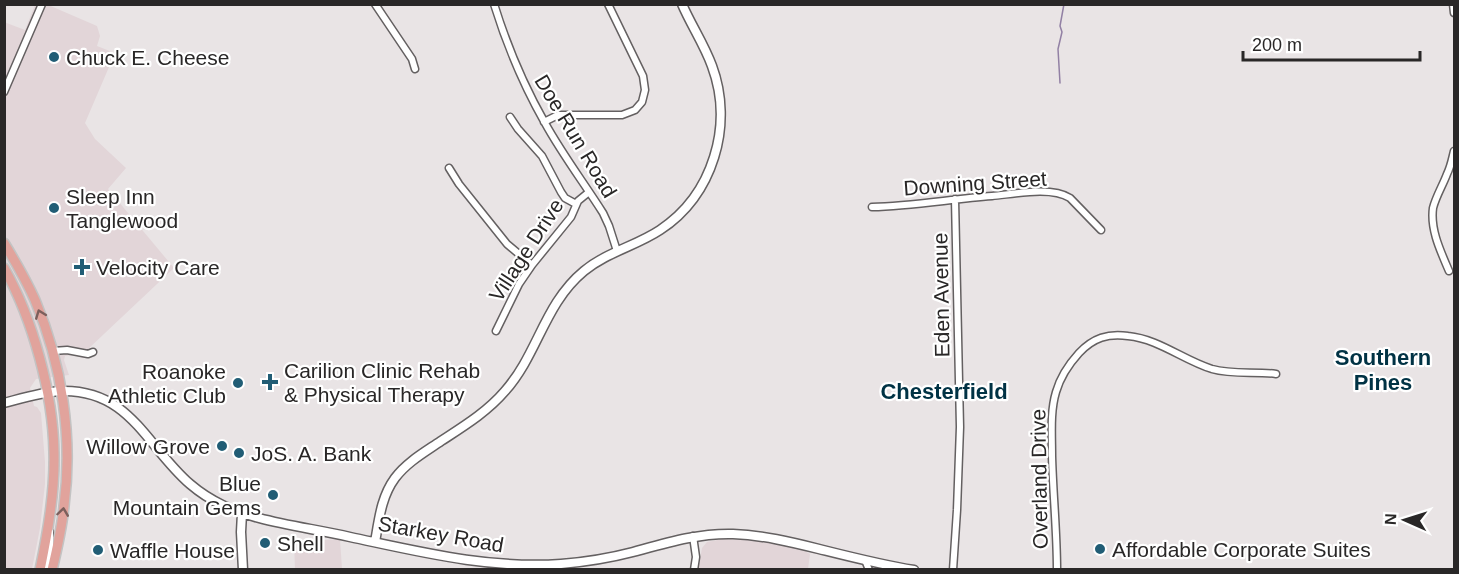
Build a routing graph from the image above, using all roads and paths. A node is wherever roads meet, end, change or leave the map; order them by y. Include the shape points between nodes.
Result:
1 (42, 4) edge
2 (375, 4) edge
3 (494, 4) edge
4 (608, 4) edge
5 (682, 4) edge
6 (1453, 4) edge
7 (1455, 13) edge
8 (415, 69) dead end
9 (4, 92) edge
10 (510, 117) dead end
11 (544, 122) junction
12 (1455, 151) edge
13 (449, 168) dead end
14 (589, 192) junction
15 (955, 199) junction
16 (576, 204) junction
17 (872, 207) dead end
18 (1101, 230) dead end
19 (4, 243) edge
20 (617, 251) junction
21 (532, 265) junction
22 (4, 268) edge
23 (1449, 271) dead end
24 (496, 331) dead end
25 (52, 351) junction
26 (93, 352) dead end
27 (1276, 374) dead end
28 (61, 391) junction
29 (47, 392) junction
30 (4, 403) edge
31 (242, 513) junction
32 (49, 517) junction
33 (693, 536) junction
34 (375, 542) junction
35 (865, 560) junction
36 (53, 565) edge
37 (40, 570) edge
38 (46, 570) edge
39 (60, 570) edge
40 (243, 570) edge
41 (694, 570) edge
42 (869, 570) edge
43 (914, 570) edge
44 (953, 570) edge
45 (1057, 570) edge

1 - 9 street
2 - 8 street
3 - 11 street, Doe Run Road via 513,59
4 - 11 street via 643,76 642,102 622,115 558,115
5 - 20 main road via 717,80 721,111 717,149 698,191 681,213 661,230
6 - 7 street
10 - 16 street via 542,156 565,198
11 - 14 street, Doe Run Road
12 - 23 street via 1433,209 1433,228
13 - 21 street via 507,244
14 - 16 street, Village Drive
14 - 20 street, Doe Run Road via 609,226
15 - 17 street, Downing Street
15 - 18 street, Downing Street via 1058,193 1070,198
15 - 44 street, Eden Avenue via 960,427
16 - 21 street, Village Drive via 571,217
25 -> 19 main road via 32,293
20 - 34 main road via 585,270 563,292 523,366 495,402 401,470 385,496
21 - 24 street, Village Drive
22 - 29 main road via 29,325
25 - 26 street
25 - 28 main road
27 - 45 street, Overland Drive via 1215,370 1127,335 1097,338 1087,345 1062,377 1053,409
28 - 29 main road, Starkey Road
28 - 31 main road, Starkey Road via 90,394 124,411 178,474 218,503
36 -> 28 main road via 66,481
29 - 30 main road, Starkey Road
29 - 32 main road via 54,436
31 - 34 main road, Starkey Road
31 - 40 main road
32 - 37 main road
32 - 38 street
33 - 34 main road, Starkey Road via 609,557 532,565 453,559
33 - 35 main road, Starkey Road via 767,537
33 - 41 street
35 - 42 street
35 - 43 main road, Starkey Road
36 - 39 street

